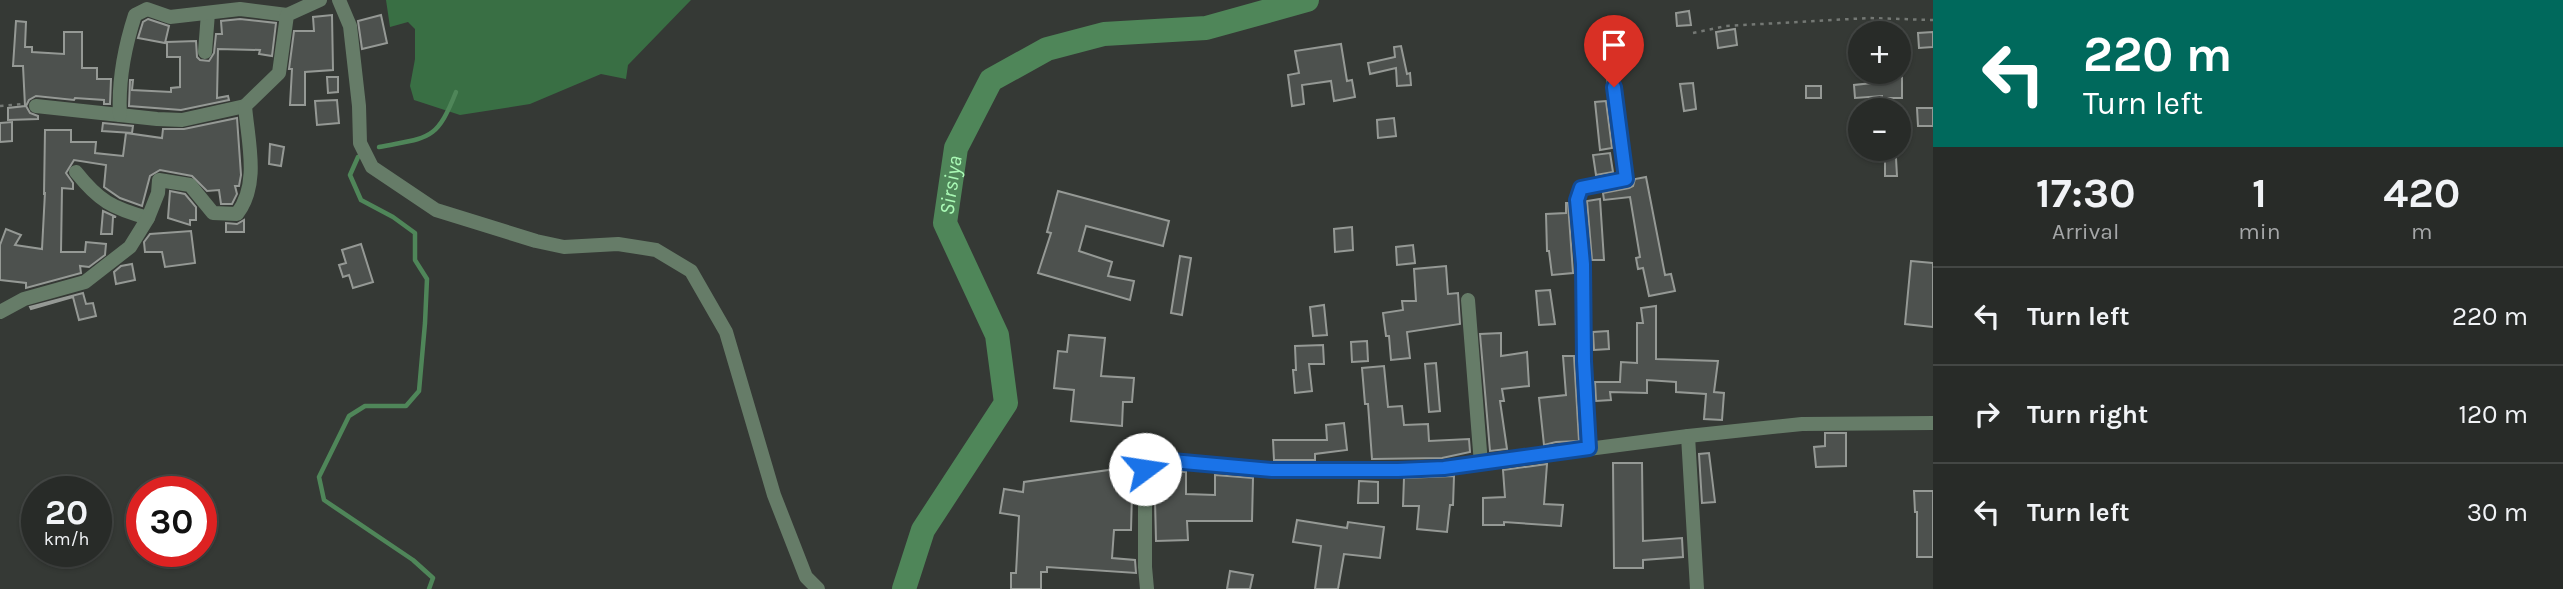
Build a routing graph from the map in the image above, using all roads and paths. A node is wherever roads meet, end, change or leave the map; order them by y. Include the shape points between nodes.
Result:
1 (320, 0) edge
2 (339, 0) edge
3 (239, 4) edge
4 (148, 5) edge
5 (208, 13) junction
6 (287, 15) junction
7 (1933, 20) edge
8 (1693, 33) dead end
9 (205, 52) dead end
10 (1611, 64) dead end
11 (0, 106) edge
12 (36, 106) joint
13 (245, 106) junction
14 (120, 115) junction
15 (76, 172) dead end
16 (148, 218) junction
17 (1468, 300) dead end
18 (0, 312) edge
19 (1933, 423) edge
20 (1688, 436) junction
21 (1589, 448) junction
22 (1480, 464) junction
23 (818, 589) edge
24 (1147, 589) edge
25 (1697, 589) edge

1 - 6 street
2 - 23 street via 350,26 360,143 372,167 436,210 536,242 656,250 691,271 726,332 774,495 806,577
3 - 5 street
3 - 6 street
4 - 5 street via 170,17
4 - 14 street via 135,15 127,38 118,84
5 - 9 street
6 - 13 street via 279,73
7 - 8 path via 1869,18 1726,26
10 - 21 street via 1626,179 1581,188 1577,200
11 - 12 path
12 - 14 street
13 - 14 street via 182,120
13 - 16 street via 252,180 247,202 237,214 213,213 190,184 159,180
15 - 16 street via 100,199
16 - 18 street via 130,247 85,282 23,299
17 - 22 street
19 - 20 street via 1802,424
20 - 21 street
20 - 25 street
21 - 22 street
22 - 24 street via 1398,470 1272,470 1150,462 1145,469

